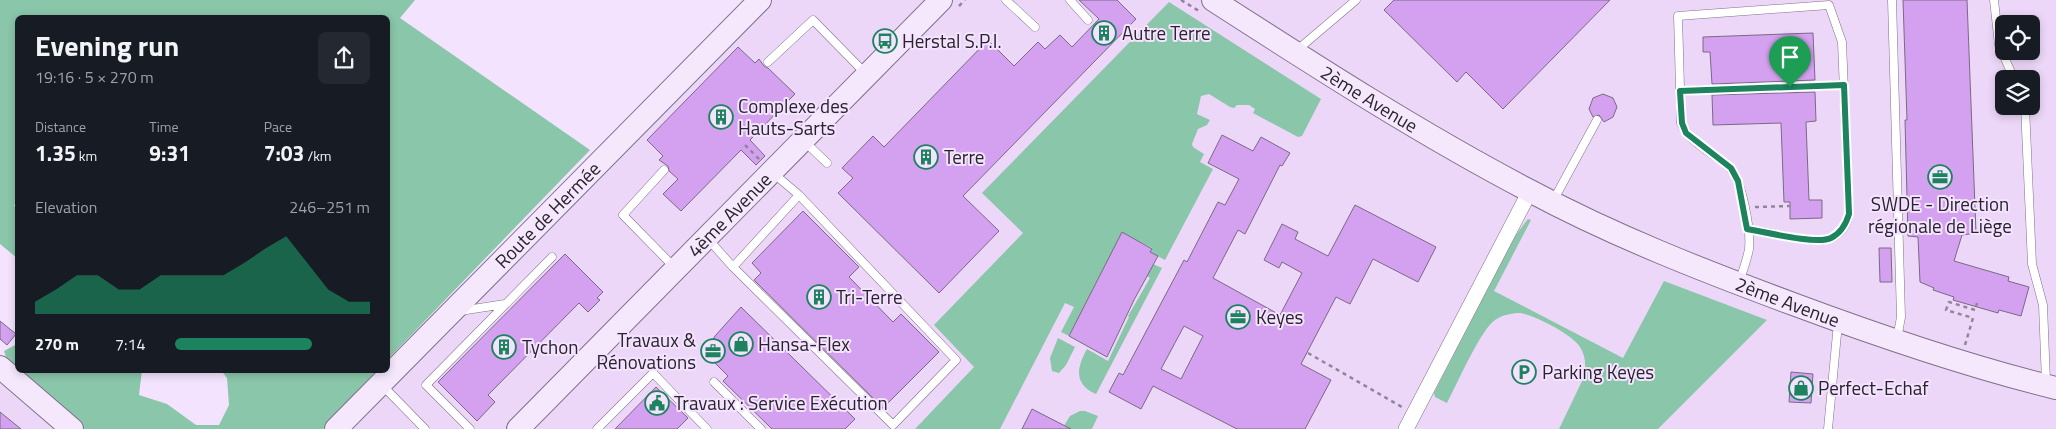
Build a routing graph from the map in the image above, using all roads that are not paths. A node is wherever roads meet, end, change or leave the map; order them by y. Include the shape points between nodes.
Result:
1 (760, 0) edge
2 (941, 0) edge
3 (1006, 0) edge
4 (1070, 0) edge
5 (1213, 0) edge
6 (1356, 0) edge
7 (1892, 0) edge
8 (1994, 0) edge
9 (1088, 20) dead end
10 (1035, 27) dead end
11 (1295, 53) junction
12 (768, 62) dead end
13 (2010, 70) edge
14 (867, 76) junction
15 (1844, 85) junction
16 (1680, 91) junction
17 (2025, 115) edge
18 (1596, 120) dead end
19 (803, 140) junction
20 (827, 163) dead end
21 (664, 170) dead end
22 (772, 172) junction
23 (1530, 191) junction
24 (799, 195) junction
25 (1552, 203) junction
26 (1747, 229) junction
27 (707, 238) junction
28 (552, 257) dead end
29 (733, 266) junction
30 (676, 269) junction
31 (1738, 284) junction
32 (505, 304) junction
33 (450, 313) junction
34 (1838, 321) junction
35 (1896, 341) junction
36 (0, 367) edge
37 (714, 382) dead end
38 (380, 383) junction
39 (2051, 386) edge
40 (704, 428) edge
41 (72, 429) edge
42 (336, 429) edge
43 (425, 429) edge
44 (470, 429) edge
45 (518, 429) edge
46 (598, 429) edge
47 (761, 429) edge
48 (1406, 429) edge
49 (1828, 429) edge

1 - 33 street, Route de Hermée
2 - 14 street, 4ème Avenue
3 - 10 lane
4 - 9 lane
5 - 11 street, 2ème Avenue
6 - 11 lane
7 - 35 lane via 1901,317
8 - 13 lane via 1999,44
11 - 23 street, 2ème Avenue via 1438,141
12 - 14 lane via 813,20
14 - 19 street, 4ème Avenue
15 - 16 lane
15 - 16 lane via 1842,42 1828,5 1678,16
15 - 26 lane via 1847,223 1831,239 1819,241
16 - 26 lane via 1682,123 1686,133 1731,168 1738,181
17 - 39 lane via 2032,264 2043,305
18 - 25 lane
19 - 20 lane
19 - 22 street, 4ème Avenue
21 - 30 lane via 623,215
22 - 24 lane
22 - 27 street, 4ème Avenue
23 - 25 street, 2ème Avenue
23 - 48 street
24 - 29 lane
24 - 29 lane via 956,360 893,425
25 - 31 street, 2ème Avenue
26 - 31 lane via 1749,248
27 - 29 lane
27 - 30 street, 4ème Avenue
28 - 32 lane
30 - 45 street, 4ème Avenue
31 - 34 street, 2ème Avenue
32 - 33 lane
32 - 44 lane via 426,385
33 - 38 street, Route de Hermée
34 - 35 street, 2ème Avenue
34 - 49 lane
35 - 39 street, 2ème Avenue
36 - 41 street
37 - 47 lane
38 - 42 street, Route de Hermée
38 - 43 lane
40 - 46 lane via 653,373

